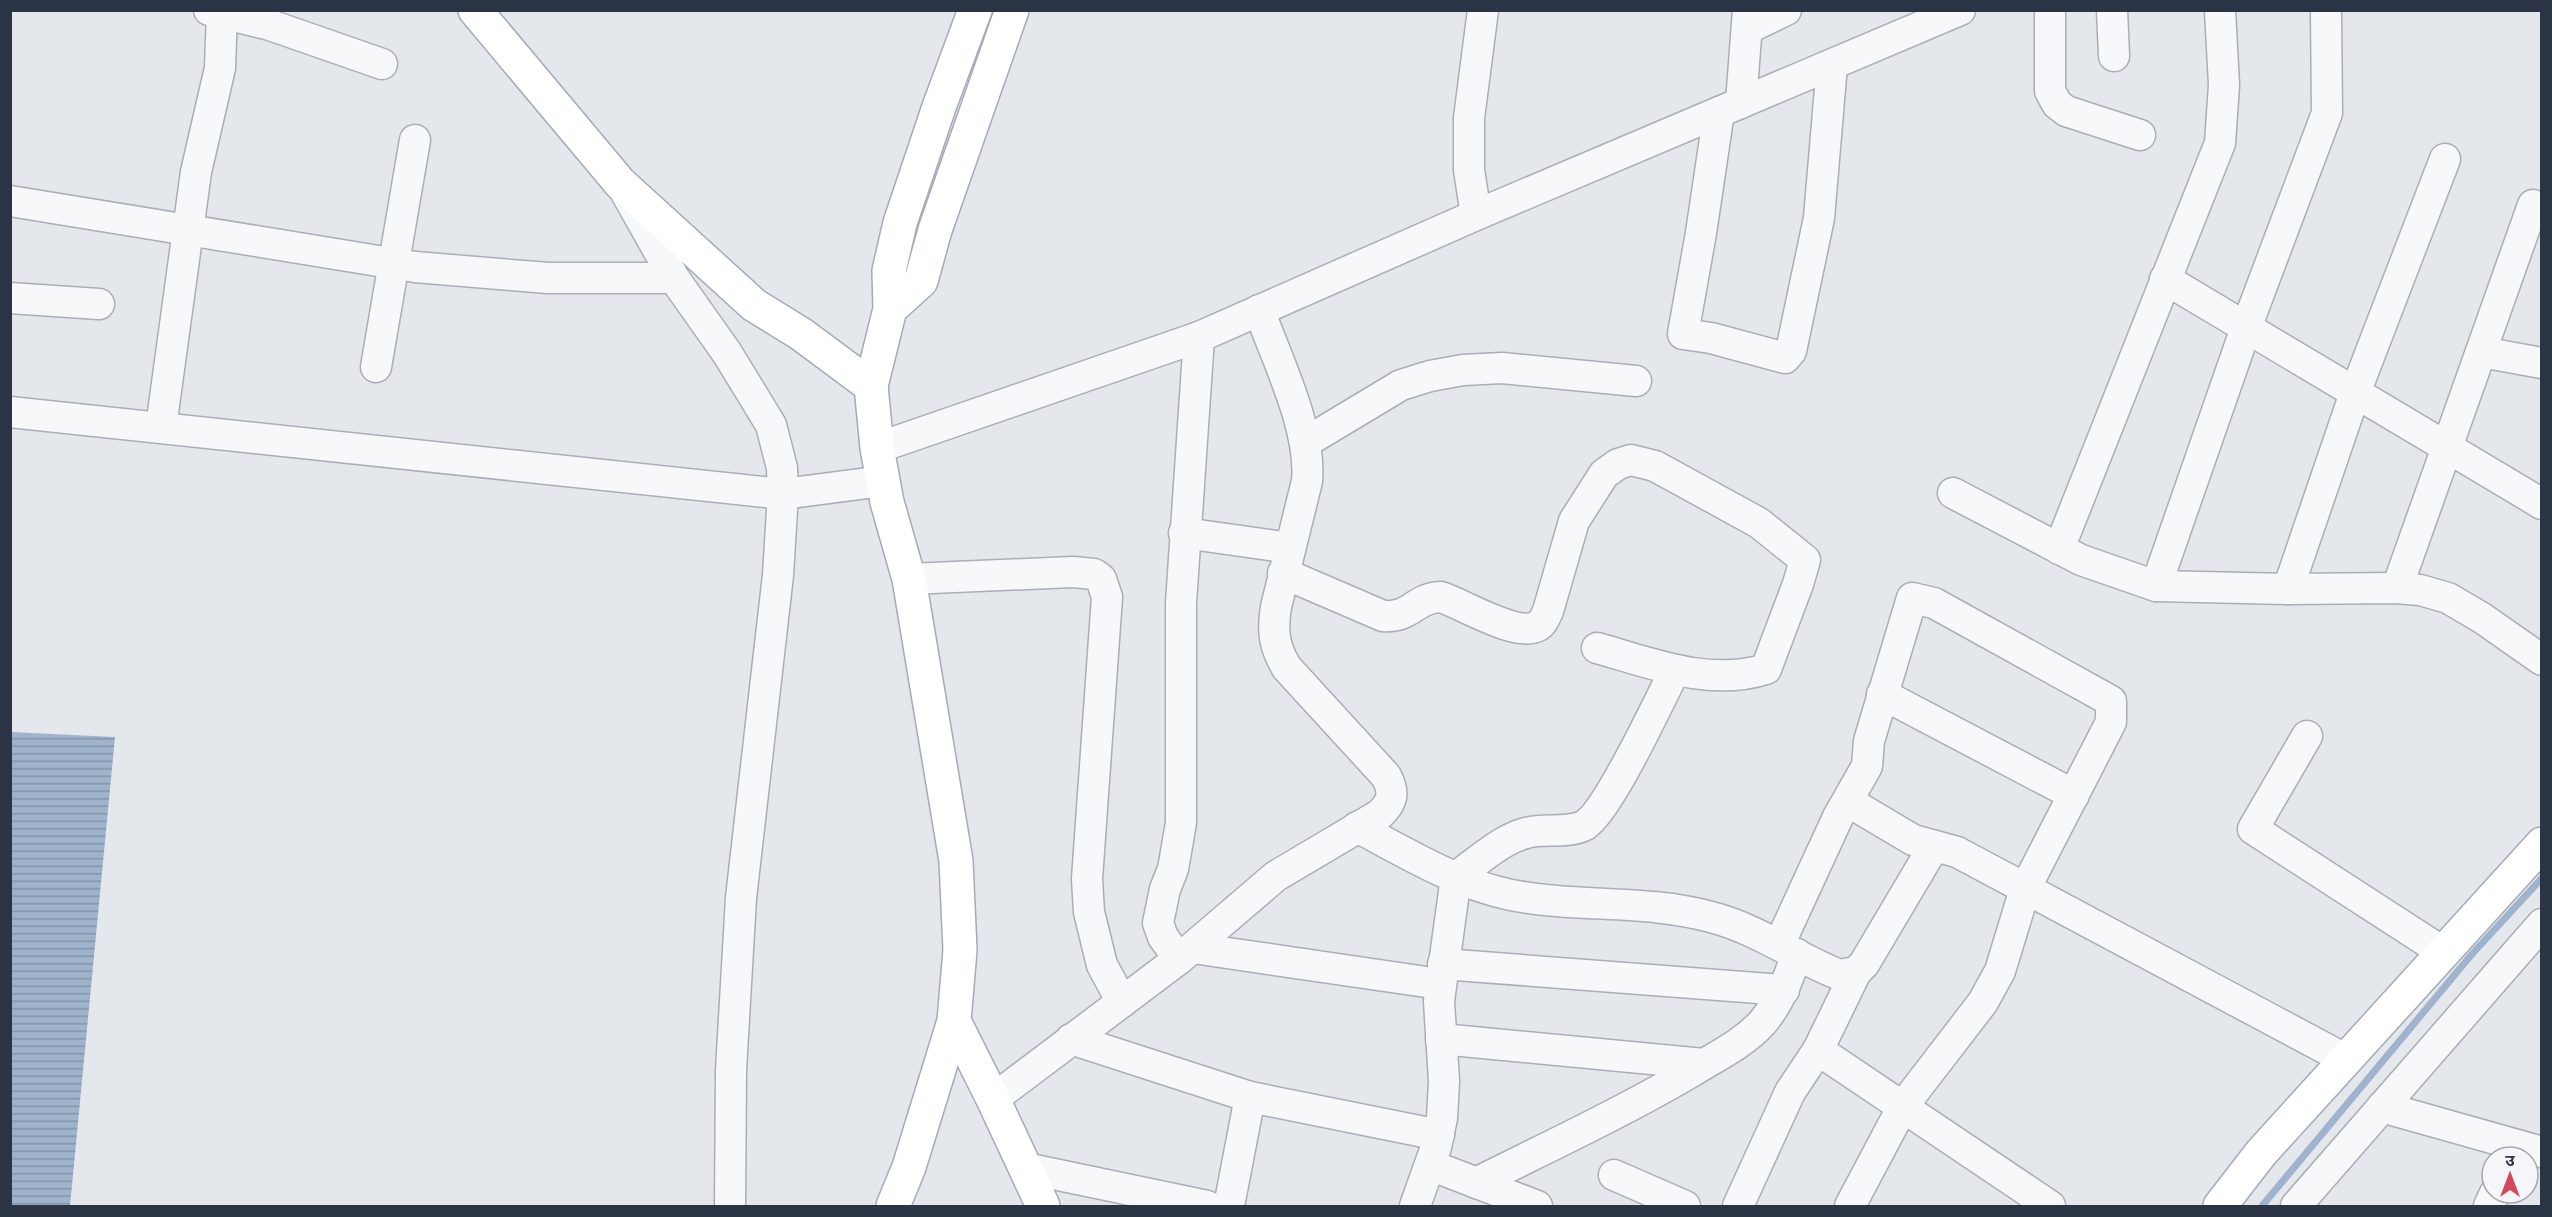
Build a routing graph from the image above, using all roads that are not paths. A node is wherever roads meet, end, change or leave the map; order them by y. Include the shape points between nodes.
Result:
1 (475, 10) edge
2 (975, 10) edge
3 (1012, 10) edge
4 (1483, 10) edge
5 (1786, 10) edge
6 (1960, 10) edge
7 (2050, 10) edge
8 (2112, 10) edge
9 (2220, 10) edge
10 (2326, 10) edge
11 (216, 12) edge
12 (1748, 20) edge
13 (2114, 56) dead end
14 (382, 64) dead end
15 (1832, 65) junction
16 (1730, 108) junction
17 (2140, 135) dead end
18 (415, 140) dead end
19 (2445, 159) dead end
20 (620, 183) junction
21 (10, 201) edge
22 (2533, 205) dead end
23 (1476, 215) junction
24 (187, 229) junction
25 (393, 264) junction
26 (674, 278) junction
27 (2165, 279) junction
28 (10, 298) edge
29 (99, 304) dead end
30 (890, 309) junction
31 (1259, 310) junction
32 (2246, 328) junction
33 (1199, 336) junction
34 (2481, 352) junction
35 (2541, 363) edge
36 (376, 367) dead end
37 (1635, 381) dead end
38 (871, 386) junction
39 (2355, 393) junction
40 (10, 412) edge
41 (161, 427) junction
42 (1306, 442) junction
43 (2446, 447) junction
44 (877, 448) junction
45 (883, 481) junction
46 (2537, 492) edge
47 (1953, 493) dead end
48 (783, 494) junction
49 (1184, 533) junction
50 (2059, 549) junction
51 (1287, 561) junction
52 (909, 579) junction
53 (2156, 586) junction
54 (2397, 588) junction
55 (2288, 589) junction
56 (1597, 648) dead end
57 (2541, 660) edge
58 (1675, 670) junction
59 (1882, 694) junction
60 (2307, 736) dead end
61 (2074, 795) junction
62 (1849, 802) junction
63 (1357, 827) junction
64 (2541, 844) edge
65 (1934, 846) junction
66 (1456, 877) junction
67 (2025, 889) junction
68 (2541, 924) edge
69 (1788, 950) junction
70 (2443, 952) junction
71 (1186, 954) junction
72 (1856, 972) junction
73 (1442, 974) junction
74 (1784, 990) junction
75 (1122, 1002) junction
76 (954, 1021) junction
77 (1071, 1039) junction
78 (1441, 1039) junction
79 (1818, 1050) junction
80 (2345, 1059) junction
81 (1704, 1064) junction
82 (1250, 1097) junction
83 (993, 1099) junction
84 (1903, 1106) junction
85 (2382, 1107) junction
86 (1439, 1135) junction
87 (2506, 1145) edge
88 (1430, 1165) junction
89 (1026, 1168) junction
90 (1614, 1175) dead end
91 (1476, 1183) junction
92 (730, 1206) edge
93 (893, 1206) edge
94 (1043, 1206) edge
95 (1207, 1206) edge
96 (1229, 1206) edge
97 (1414, 1206) edge
98 (1537, 1206) edge
99 (1685, 1206) edge
100 (1738, 1206) edge
101 (1850, 1206) edge
102 (2050, 1206) edge
103 (2220, 1206) edge
104 (2296, 1206) edge

1 - 20 main road
2 - 30 main road via 900,223 889,270
3 - 30 main road via 921,281
4 - 23 street via 1469,118 1469,170
5 - 12 street
6 - 15 street
7 - 17 street via 2050,91 2057,104 2066,111
8 - 13 street
9 - 27 street via 2224,86 2220,143
10 - 32 street via 2327,113
11 - 14 street via 270,25
11 - 24 street via 220,68
12 - 16 street
15 - 16 street
15 - 16 street via 1820,218 1791,351 1785,358 1683,334
16 - 23 street
18 - 25 street
19 - 39 street
20 - 26 street
20 - 38 main road via 754,305
21 - 24 street
22 - 34 street
23 - 31 street
24 - 25 street
24 - 41 street
25 - 26 street via 548,278
25 - 36 street
26 - 48 street via 771,425 782,468
27 - 32 street
27 - 50 street
28 - 29 street
30 - 38 main road
31 - 33 street
31 - 42 street
32 - 39 street
32 - 53 street
33 - 44 street
33 - 49 street
34 - 35 street
34 - 43 street
37 - 42 street via 1502,368 1463,369 1401,385
38 - 44 main road
39 - 43 street
39 - 55 street
40 - 41 street
41 - 48 street
42 - 51 street via 1307,481
43 - 46 street
43 - 54 street
44 - 45 main road
45 - 48 street
45 - 52 main road
47 - 50 street
48 - 92 street via 778,575 741,898 731,1070
49 - 51 street
49 - 71 street via 1181,823 1158,923 1163,936
50 - 53 street
51 - 58 street via 1383,616 1396,617 1419,602 1441,597 1513,628 1536,628 1548,611 1574,521 1590,493 1604,474 1618,464 1631,460 1655,466 1759,523 1805,560 1766,669 1723,675
51 - 63 street via 1273,627 1278,653 1287,668 1386,776 1392,788 1388,807
52 - 75 street via 1073,572 1094,574 1101,579 1107,597 1087,879 1089,912 1102,965
52 - 76 main road via 956,861 960,950
53 - 55 street
54 - 55 street
54 - 57 street via 2448,598
56 - 58 street
58 - 66 street via 1593,818 1583,826 1526,833 1506,842
59 - 61 street
59 - 61 street via 1912,598 1934,603 2111,701 2111,722
59 - 62 street via 1869,741 1867,766
60 - 70 street via 2253,829
61 - 67 street
62 - 65 street via 1913,840
62 - 69 street via 1838,817
63 - 66 street
63 - 71 street via 1276,876
64 - 70 main road
65 - 67 street via 1957,852
65 - 72 street
66 - 69 street via 1491,891 1536,899 1652,905 1691,912 1748,930
66 - 73 street
67 - 80 street
67 - 84 street via 2000,971 1983,1002
68 - 85 street
69 - 72 street via 1840,975
69 - 74 street
70 - 80 main road
71 - 73 street
71 - 75 street
72 - 79 street
73 - 74 street
73 - 78 street
74 - 81 street via 1761,1025
75 - 77 street
76 - 83 main road
76 - 93 main road
77 - 82 street
77 - 83 street
78 - 81 street
78 - 86 street via 1444,1082
79 - 84 street
79 - 100 street via 1790,1092
80 - 103 main road via 2261,1153
81 - 91 street via 1608,1118
82 - 86 street
82 - 96 street
83 - 89 main road
84 - 101 street
84 - 102 street
85 - 87 street
85 - 104 street
86 - 88 street
88 - 91 street
88 - 97 street
89 - 94 main road
89 - 95 street
90 - 99 street
91 - 98 street

